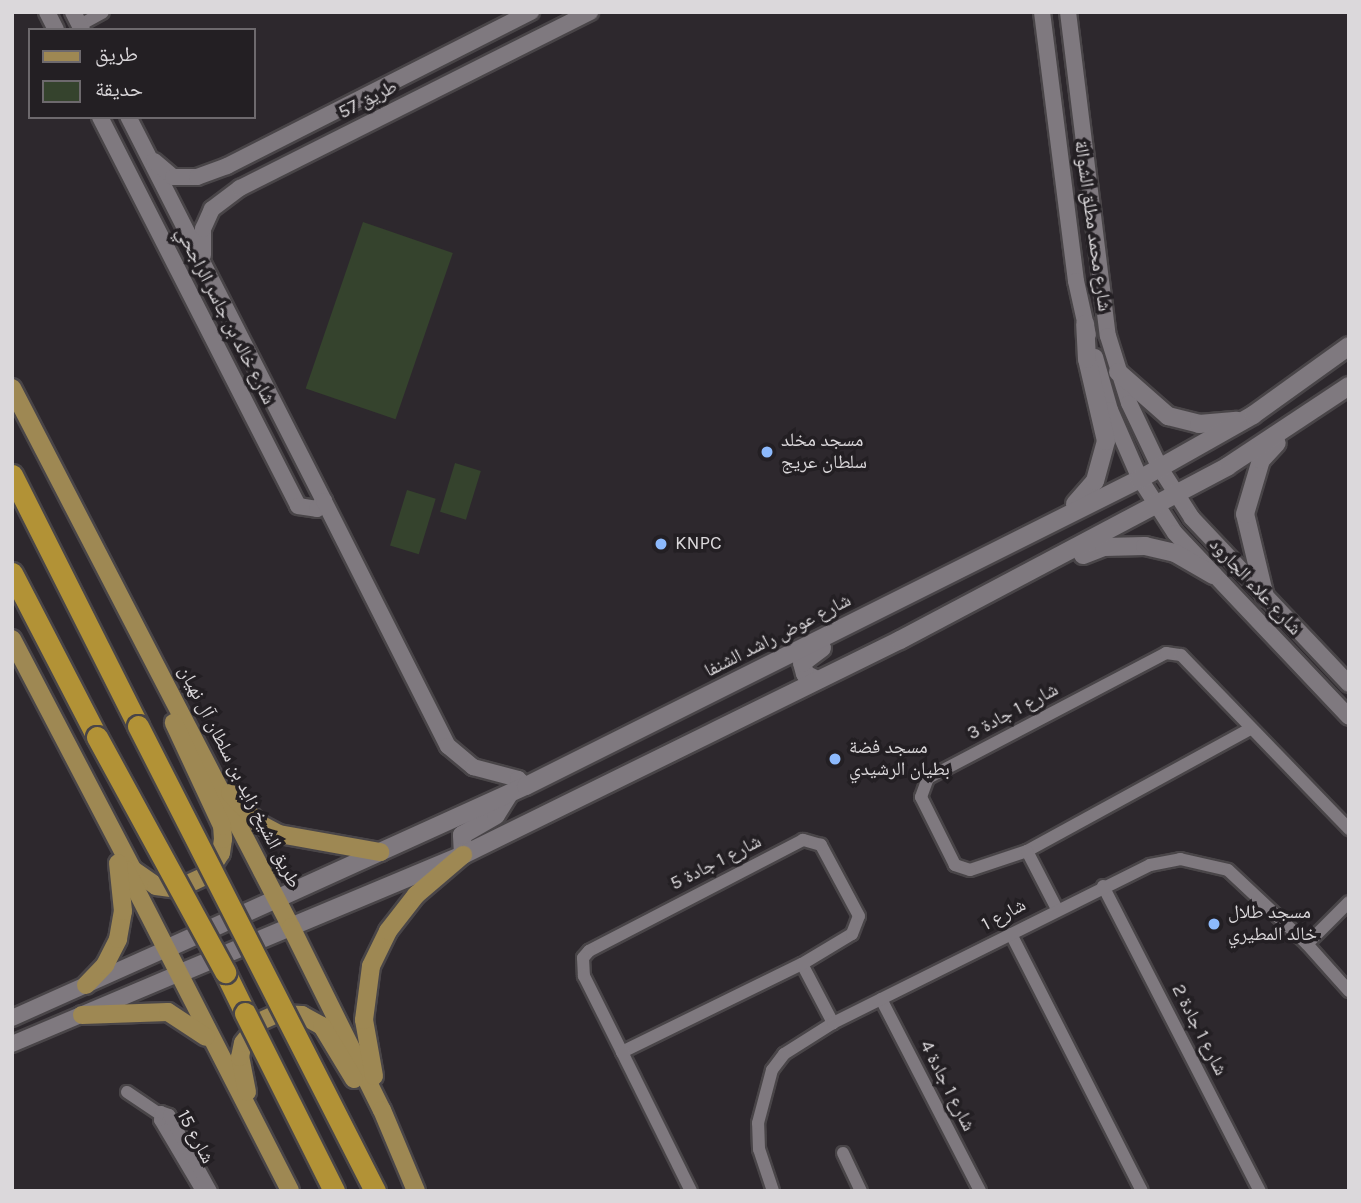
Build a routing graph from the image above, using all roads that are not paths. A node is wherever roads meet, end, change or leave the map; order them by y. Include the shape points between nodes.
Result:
1 (47, 12) edge
2 (103, 12) edge
3 (531, 12) edge
4 (590, 12) edge
5 (1042, 12) edge
6 (1051, 12) edge
7 (1068, 12) edge
8 (78, 22) edge
9 (55, 28) edge
10 (1079, 94) junction
11 (101, 119) edge
12 (129, 119) edge
13 (148, 156) junction
14 (227, 166) junction
15 (240, 188) junction
16 (203, 257) junction
17 (1085, 324) junction
18 (1349, 346) edge
19 (1118, 372) junction
20 (1349, 386) edge
21 (12, 388) edge
22 (1253, 415) junction
23 (1297, 423) junction
24 (1160, 468) junction
25 (12, 475) edge
26 (1140, 479) junction
27 (1175, 494) junction
28 (324, 501) junction
29 (1155, 504) junction
30 (1057, 517) junction
31 (95, 554) junction
32 (12, 573) edge
33 (1033, 573) junction
34 (1213, 575) junction
35 (942, 576) junction
36 (1265, 597) junction
37 (12, 640) edge
38 (814, 679) junction
39 (1349, 684) edge
40 (1349, 717) edge
41 (1250, 729) junction
42 (214, 775) junction
43 (526, 786) junction
44 (509, 794) junction
45 (1349, 829) edge
46 (116, 849) junction
47 (1027, 851) junction
48 (380, 852) junction
49 (463, 855) junction
50 (1103, 886) junction
51 (276, 899) junction
52 (1349, 902) edge
53 (1057, 909) junction
54 (291, 927) junction
55 (1011, 934) junction
56 (1307, 944) junction
57 (166, 949) junction
58 (802, 964) junction
59 (178, 974) junction
60 (86, 985) junction
61 (1349, 991) edge
62 (881, 999) junction
63 (82, 1015) junction
64 (12, 1018) edge
65 (833, 1023) junction
66 (212, 1042) junction
67 (12, 1045) edge
68 (622, 1052) junction
69 (127, 1092) dead end
70 (383, 1110) junction
71 (843, 1153) dead end
72 (412, 1184) edge
73 (201, 1190) edge
74 (292, 1191) edge
75 (334, 1191) edge
76 (375, 1191) edge
77 (691, 1191) edge
78 (773, 1191) edge
79 (861, 1191) edge
80 (980, 1191) edge
81 (1142, 1191) edge
82 (1260, 1191) edge

1 - 9 street
2 - 8 street
3 - 14 street, طريق 57
4 - 15 street, طريق 57
5 - 17 street, شارع محمد مطلق الشوالة
6 - 10 street via 1063,89 1067,96
7 - 10 street, شارع محمد مطلق الشوالة
10 - 19 street, شارع محمد مطلق الشوالة via 1108,336
11 - 28 street, شارع خالد بن جاسر الراجحي via 298,506 312,510
12 - 13 street, شارع خالد بن جاسر الراجحي
13 - 14 street, طريق 57 via 173,177 197,177
13 - 16 street, شارع خالد بن جاسر الراجحي
14 - 15 street via 228,184
15 - 16 street, طريق 57 via 212,209 203,229
16 - 28 street, شارع خالد بن جاسر الراجحي
17 - 26 street, شارع محمد مطلق الشوالة via 1110,410
17 - 30 main road via 1087,359 1103,418 1105,450 1089,491
18 - 22 main road, شارع عوض راشد الشنفا
19 - 22 main road via 1149,403 1182,421 1212,425
19 - 24 street, شارع محمد مطلق الشوالة
20 - 23 main road
21 - 31 main road, طريق الشيخ زايد بن سلطان آل نهيان
22 - 24 main road, شارع عوض راشد الشنفا
23 - 27 main road
23 - 36 main road via 1261,460 1245,514
24 - 26 main road, شارع عوض راشد الشنفا
24 - 27 street, شارع علاء الجارود
25 - 76 highway, bridge
26 - 29 street, شارع علاء الجارود
26 - 30 main road, شارع عوض راشد الشنفا
27 - 29 main road
27 - 36 street, شارع علاء الجارود
28 - 43 street, شارع خالد بن جاسر الراجحي via 448,747 473,767 518,779
29 - 33 main road
29 - 34 street, شارع علاء الجارود
30 - 35 main road, شارع عوض راشد الشنفا
31 - 37 main road via 222,826 221,853 207,875 189,886 166,888 147,882 132,869
31 - 42 main road, طريق الشيخ زايد بن سلطان آل نهيان
32 - 75 highway, bridge via 225,972
33 - 34 main road via 1104,547 1126,546 1175,553
33 - 38 main road
34 - 40 street, شارع علاء الجارود
35 - 38 main road via 911,600 805,658 802,668
35 - 43 main road, شارع عوض راشد الشنفا
36 - 39 street, شارع علاء الجارود
37 - 46 main road
38 - 49 main road
41 - 45 street, شارع 1 جادة 3
41 - 47 street, شارع 1 جادة 3
41 - 47 street, شارع 1 جادة 3 via 1181,655 1166,653 928,778 922,786 921,797 962,870
42 - 48 main road via 258,823 279,834
42 - 51 main road, طريق الشيخ زايد بن سلطان آل نهيان
43 - 44 main road, شارع عوض راشد الشنفا
44 - 48 main road, شارع عوض راشد الشنفا
44 - 49 main road via 496,815 462,835
46 - 57 main road
46 - 60 main road via 123,911 118,939 105,965
47 - 53 street
48 - 51 main road, شارع عوض راشد الشنفا
49 - 54 main road
49 - 70 main road via 416,895 388,932 371,966 364,1020
50 - 53 street, شارع 1
50 - 56 street, شارع 1 via 1150,865 1180,859 1209,863 1248,885
50 - 82 street, شارع 1 جادة 2
51 - 54 main road, طريق الشيخ زايد بن سلطان آل نهيان
51 - 57 main road, شارع عوض راشد الشنفا
52 - 56 street
53 - 55 street, شارع 1
54 - 59 main road
54 - 70 main road, طريق الشيخ زايد بن سلطان آل نهيان
55 - 62 street, شارع 1
55 - 81 street
56 - 61 street, شارع 1
57 - 59 main road
57 - 60 street
58 - 65 street
58 - 68 street, شارع 1 جادة 5
58 - 68 street, شارع 1 جادة 5 via 852,934 859,916 821,845 803,840 583,958 584,976
59 - 63 street
59 - 66 main road
60 - 64 street
62 - 65 street, شارع 1
62 - 80 street, شارع 1 جادة 4
63 - 66 main road via 168,1012
63 - 67 street
65 - 78 street, شارع 1 via 785,1054 763,1096 759,1149
66 - 74 main road
68 - 77 street, شارع 1 جادة 5
69 - 73 street, شارع 15 via 160,1114
70 - 72 main road, طريق الشيخ زايد بن سلطان آل نهيان
71 - 79 street
72 - 74 main road via 323,1026 302,1015 276,1014 249,1033 240,1057 242,1076

